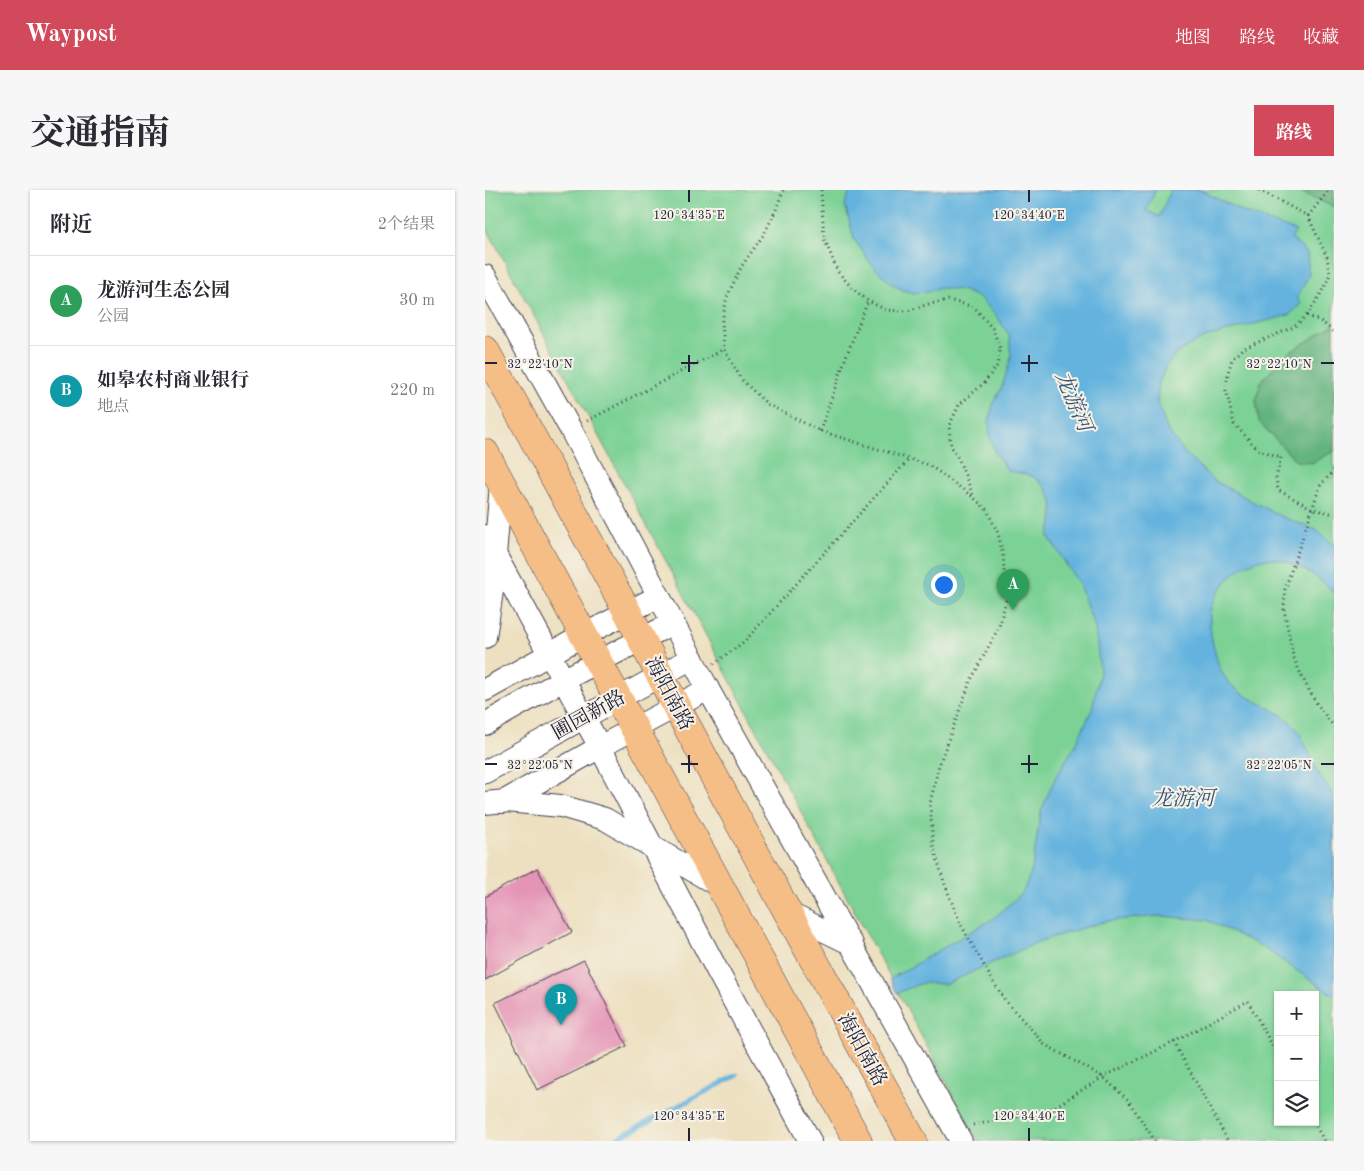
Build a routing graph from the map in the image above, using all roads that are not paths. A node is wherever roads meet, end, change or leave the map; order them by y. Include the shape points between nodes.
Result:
1 (485, 276) edge
2 (485, 350) edge
3 (485, 453) edge
4 (501, 484) junction
5 (490, 544) edge
6 (659, 596) junction
7 (629, 612) junction
8 (673, 623) junction
9 (584, 635) junction
10 (485, 638) edge
11 (641, 640) junction
12 (550, 654) junction
13 (599, 663) junction
14 (700, 674) junction
15 (660, 675) junction
16 (563, 680) junction
17 (485, 690) edge
18 (619, 697) junction
19 (676, 706) junction
20 (583, 717) junction
21 (485, 724) edge
22 (634, 728) junction
23 (600, 747) junction
24 (485, 772) edge
25 (495, 802) edge
26 (485, 812) edge
27 (653, 848) junction
28 (721, 887) junction
29 (788, 913) junction
30 (851, 944) junction
31 (958, 1135) edge
32 (810, 1141) edge
33 (858, 1141) edge
34 (913, 1141) edge

1 - 6 street
2 - 7 main road, 海阳南路
3 - 4 main road
4 - 5 street
4 - 9 main road
5 - 10 street via 492,591
5 - 12 street
6 - 7 street
6 - 8 street
7 - 9 street
7 - 11 main road, 海阳南路
8 - 11 street, 圃园新路
8 - 14 street
9 - 12 street
9 - 13 main road
11 - 13 street, 圃园新路
11 - 15 main road, 海阳南路
12 - 16 street
12 - 17 street
13 - 16 street, 圃园新路
13 - 18 main road
14 - 15 street, 圃园新路
14 - 19 street
14 - 30 street
15 - 18 street, 圃园新路
15 - 19 main road, 海阳南路
16 - 20 street
16 - 21 street, 圃园新路
18 - 20 street, 圃园新路
18 - 22 main road
19 - 22 street
19 - 29 main road, 海阳南路
20 - 23 street
20 - 24 street, 圃园新路
22 - 23 street
22 - 28 main road
23 - 25 street
23 - 27 street
25 - 26 street
25 - 27 street via 561,806 605,819
27 - 28 street
27 - 32 street
28 - 33 main road
29 - 30 street
29 - 34 main road, 海阳南路
30 - 31 street

